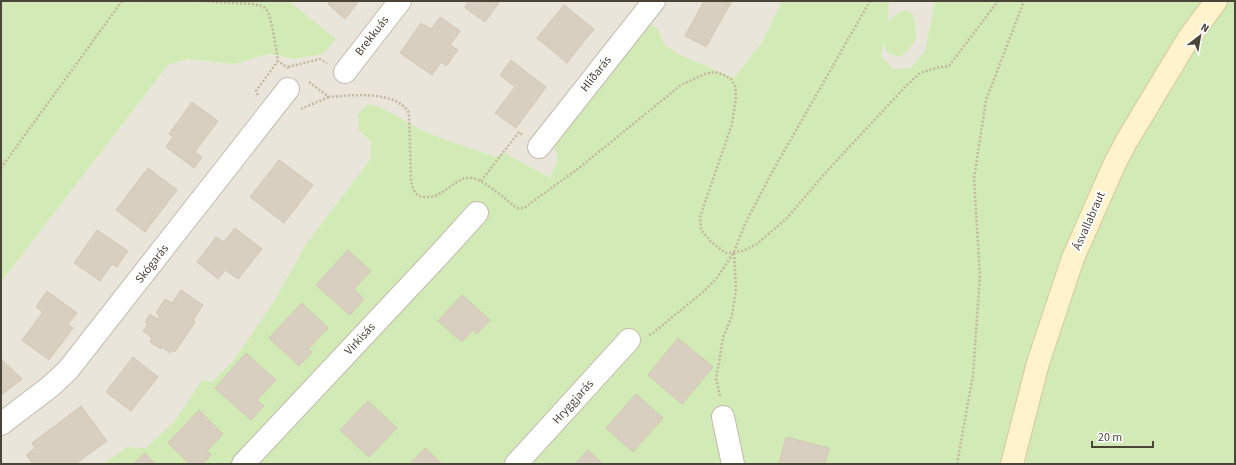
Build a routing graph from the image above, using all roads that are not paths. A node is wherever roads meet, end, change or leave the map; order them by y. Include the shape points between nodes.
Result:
1 (400, 1) edge
2 (654, 1) edge
3 (1216, 1) edge
4 (344, 72) road end
5 (294, 77) road end
6 (539, 147) road end
7 (477, 213) dead end
8 (629, 340) road end
9 (723, 417) road end
10 (1, 424) edge
11 (243, 464) edge
12 (516, 464) edge
13 (732, 464) edge
14 (1012, 464) edge

1 - 4 street, Brekkuás
2 - 6 street, Hlíðarás
3 - 14 main road, Ásvallabraut via 1188,39 1126,142 1073,258 1038,363
5 - 10 street, Skógarás via 246,145 68,370
7 - 11 street, Virkisás
8 - 12 street, Hryggjarás
9 - 13 street

